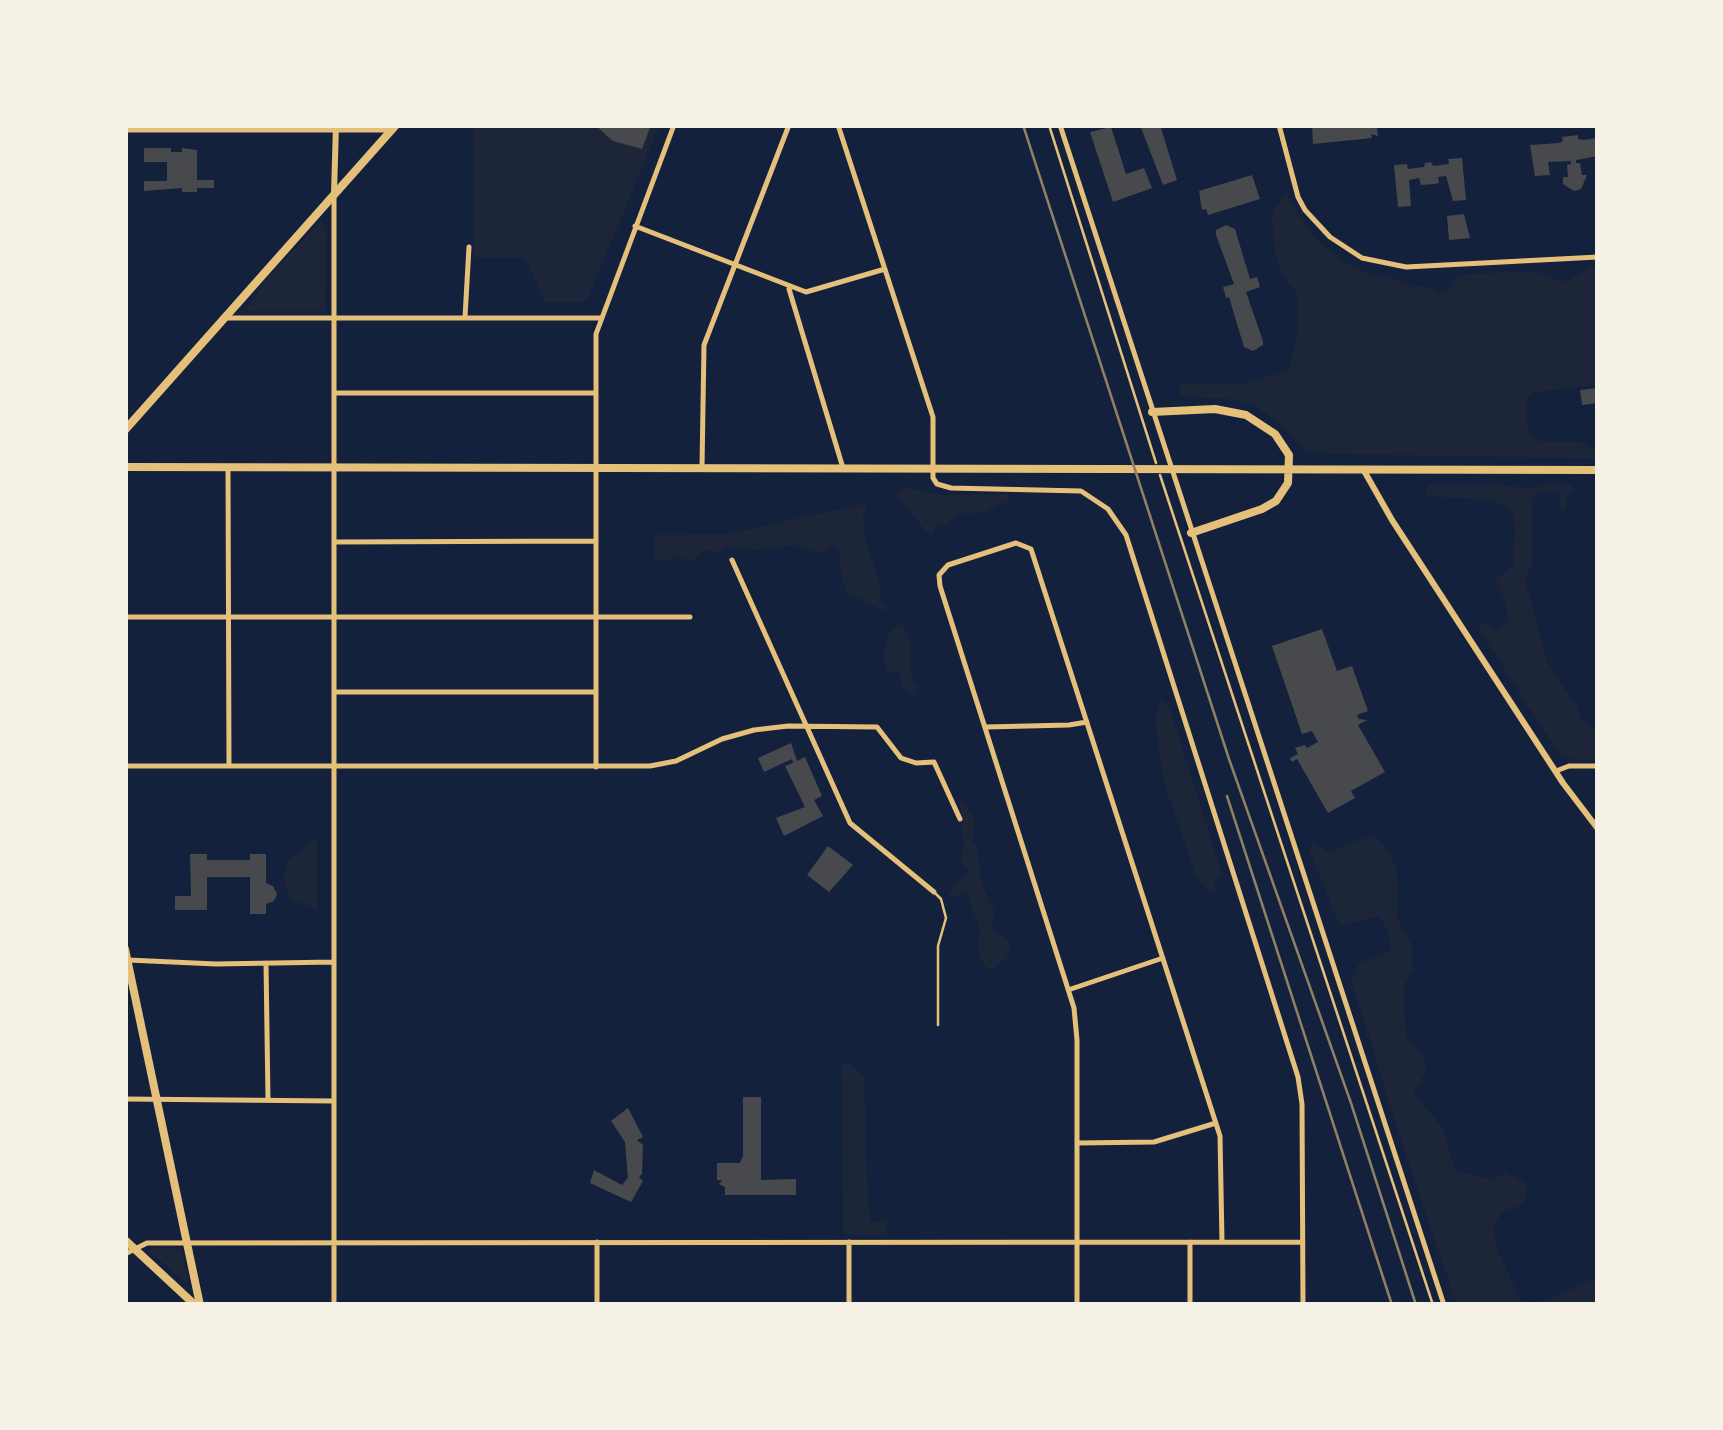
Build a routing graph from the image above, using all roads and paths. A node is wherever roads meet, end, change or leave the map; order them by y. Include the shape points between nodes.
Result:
1 (674, 125) edge
2 (789, 125) edge
3 (838, 125) edge
4 (1049, 125) edge
5 (1060, 125) edge
6 (1279, 125) edge
7 (336, 127) edge
8 (394, 127) edge
9 (125, 130) edge
10 (334, 194) junction
11 (635, 226) junction
12 (469, 246) dead end
13 (1598, 257) edge
14 (735, 265) junction
15 (885, 269) junction
16 (789, 286) junction
17 (224, 318) junction
18 (334, 318) junction
19 (465, 318) junction
20 (600, 318) junction
21 (334, 393) junction
22 (596, 393) junction
23 (1152, 412) junction
24 (125, 430) edge
25 (125, 467) edge
26 (228, 467) junction
27 (334, 467) junction
28 (596, 468) junction
29 (702, 468) junction
30 (843, 468) junction
31 (933, 468) junction
32 (1290, 468) junction
33 (1363, 470) junction
34 (1598, 470) edge
35 (1191, 532) junction
36 (334, 542) junction
37 (596, 542) junction
38 (732, 560) dead end
39 (125, 617) edge
40 (228, 617) junction
41 (334, 617) junction
42 (596, 617) junction
43 (690, 617) dead end
44 (334, 692) junction
45 (596, 692) junction
46 (1087, 722) junction
47 (807, 726) junction
48 (986, 727) junction
49 (125, 766) edge
50 (229, 766) junction
51 (334, 766) junction
52 (596, 766) junction
53 (1598, 766) edge
54 (1556, 772) junction
55 (960, 819) dead end
56 (1598, 828) edge
57 (934, 892) joint
58 (125, 949) edge
59 (1163, 958) junction
60 (126, 960) edge
61 (334, 962) junction
62 (266, 964) junction
63 (1070, 989) junction
64 (938, 1025) dead end
65 (125, 1100) edge
66 (154, 1100) junction
67 (268, 1100) junction
68 (334, 1101) junction
69 (1216, 1124) junction
70 (1078, 1143) junction
71 (125, 1240) edge
72 (597, 1242) junction
73 (848, 1242) junction
74 (1078, 1242) junction
75 (1190, 1242) junction
76 (1222, 1242) junction
77 (1303, 1242) junction
78 (188, 1243) junction
79 (334, 1243) junction
80 (133, 1247) junction
81 (125, 1254) edge
82 (198, 1305) edge
83 (334, 1305) edge
84 (597, 1305) edge
85 (848, 1305) edge
86 (1078, 1305) edge
87 (1190, 1305) edge
88 (1303, 1305) edge
89 (1433, 1305) edge
90 (1444, 1305) edge

1 - 11 street
2 - 14 street
3 - 15 street
4 - 89 path
5 - 23 street
6 - 13 street via 1305,210 1362,258 1406,267
7 - 8 street
7 - 9 street
7 - 10 street
8 - 10 main road
10 - 17 main road
10 - 18 street
11 - 14 street
11 - 20 street
12 - 19 street
14 - 16 street
14 - 29 street via 702,353
15 - 16 street via 813,292
15 - 31 street via 933,416
16 - 30 street
17 - 18 street
17 - 24 main road
18 - 19 street
18 - 21 street
19 - 20 street
20 - 22 street
21 - 22 street
21 - 27 street
22 - 28 street
23 - 32 main road via 1246,414 1284,443
23 - 35 street
25 - 26 main road
26 - 27 main road
26 - 40 street
27 - 28 main road
27 - 36 street
28 - 29 main road
28 - 37 street
29 - 30 main road
30 - 31 main road
31 - 32 main road
31 - 77 street via 943,488 1081,490 1122,528 1298,1077
32 - 33 main road
32 - 35 main road via 1272,504
33 - 34 main road
33 - 54 street
35 - 90 street
36 - 37 street
36 - 41 street
37 - 42 street
38 - 47 street
39 - 40 street
40 - 41 street
40 - 50 street
41 - 42 street
41 - 44 street
42 - 43 street
42 - 45 street
44 - 45 street
44 - 51 street
45 - 52 street
46 - 48 street
46 - 48 street via 1031,549 1016,543 948,565 939,575
46 - 59 street
47 - 52 street via 742,732 658,765
47 - 55 street via 880,728 901,758 934,762
47 - 57 street via 850,823
48 - 63 street
49 - 50 street
50 - 51 street
51 - 52 street
51 - 61 street
53 - 54 street
54 - 56 street
57 - 64 lane via 946,918 938,946
58 - 60 main road
59 - 63 street
59 - 69 street
60 - 62 street
60 - 66 main road
61 - 62 street
61 - 68 street
62 - 67 street
63 - 70 street
65 - 66 street
66 - 67 street
66 - 78 main road
67 - 68 street
68 - 79 street
69 - 70 street via 1154,1142
69 - 76 street
70 - 74 street
71 - 80 main road
72 - 73 street
72 - 79 street
72 - 84 street
73 - 74 street
73 - 85 street
74 - 75 street
74 - 86 street
75 - 76 street
75 - 87 street
76 - 77 street
77 - 88 street
78 - 79 street
78 - 80 street
78 - 82 main road
79 - 83 street
80 - 81 street
80 - 82 main road

